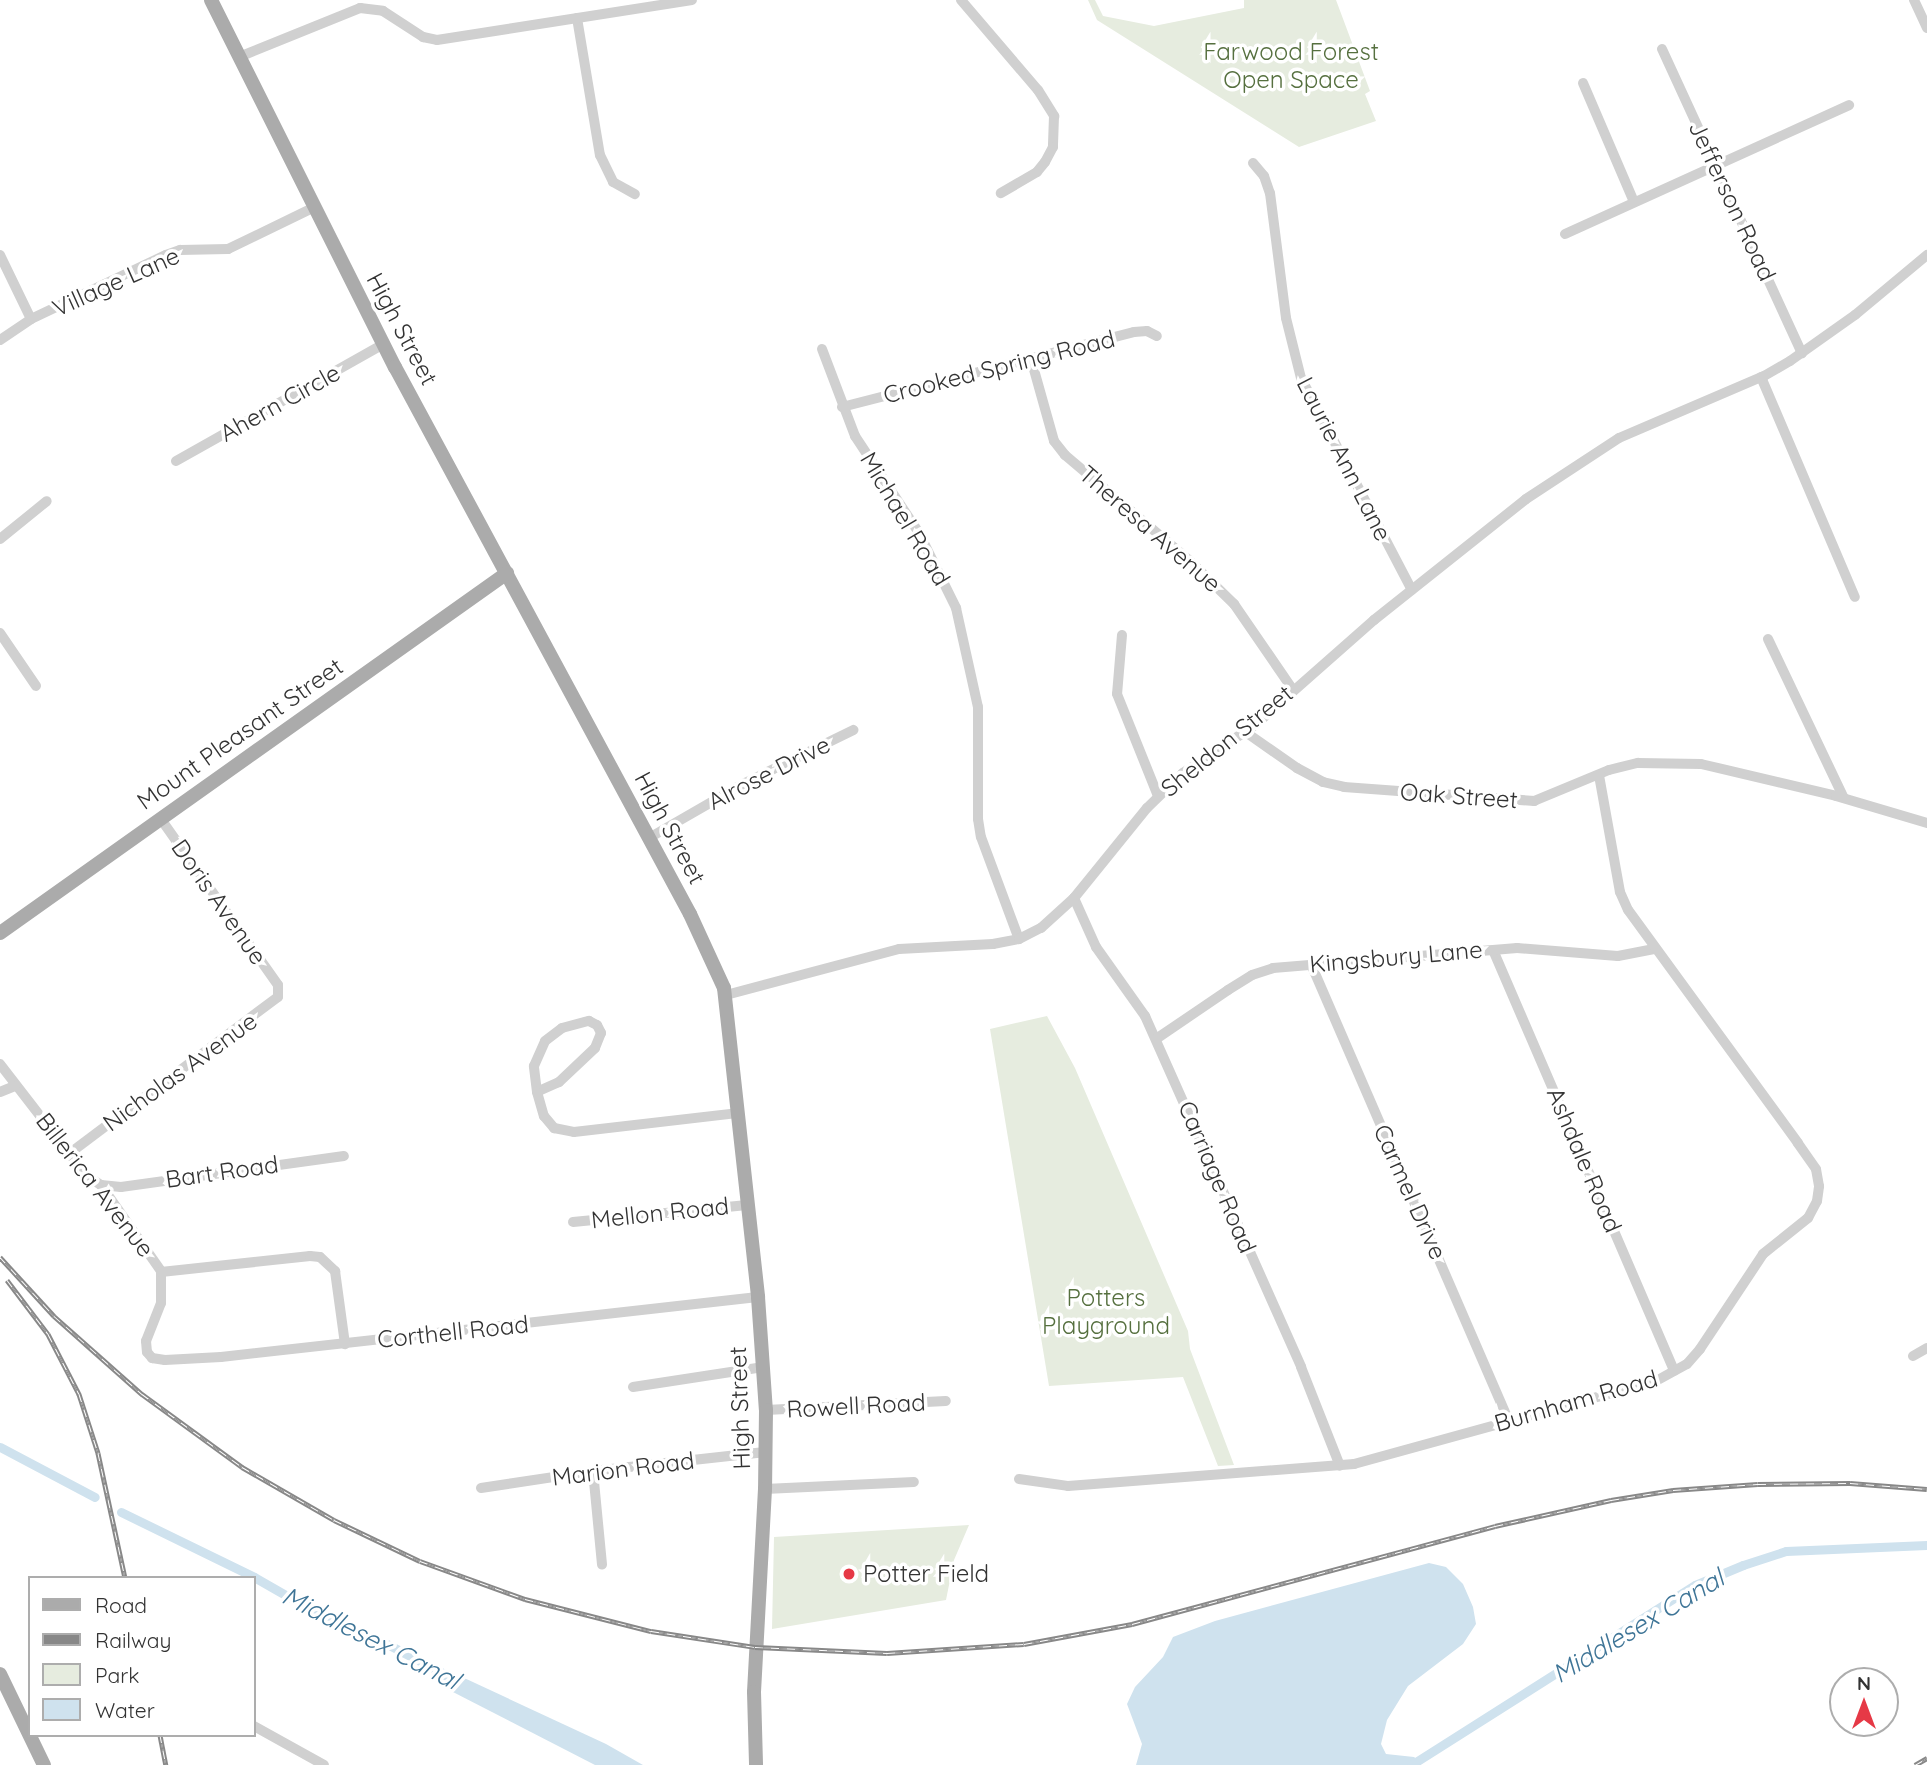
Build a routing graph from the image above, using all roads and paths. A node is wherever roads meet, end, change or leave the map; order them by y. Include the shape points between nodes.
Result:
1 (211, 0) edge
2 (692, 0) edge
3 (961, 0) edge
4 (1914, 0) edge
5 (578, 18) junction
6 (1927, 28) edge
7 (1662, 49) dead end
8 (239, 57) junction
9 (1583, 83) dead end
10 (1849, 105) dead end
11 (1254, 163) dead end
12 (1715, 166) junction
13 (1001, 193) dead end
14 (635, 194) dead end
15 (1634, 202) junction
16 (313, 208) junction
17 (1565, 234) dead end
18 (0, 255) edge
19 (1927, 255) edge
20 (30, 319) junction
21 (1157, 335) dead end
22 (0, 340) edge
23 (383, 344) junction
24 (822, 349) dead end
25 (1802, 353) junction
26 (1031, 359) junction
27 (1761, 377) junction
28 (842, 407) junction
29 (176, 461) dead end
30 (47, 501) dead end
31 (0, 539) edge
32 (507, 573) junction
33 (1412, 590) junction
34 (1855, 597) dead end
35 (0, 634) edge
36 (1122, 635) dead end
37 (1768, 639) dead end
38 (36, 686) dead end
39 (1293, 690) junction
40 (853, 730) dead end
41 (1244, 732) junction
42 (1600, 775) junction
43 (1158, 796) junction
44 (1844, 798) junction
45 (160, 818) junction
46 (1927, 823) edge
47 (649, 838) junction
48 (1074, 898) junction
49 (0, 933) edge
50 (1019, 939) junction
51 (1655, 949) junction
52 (1493, 950) junction
53 (1311, 964) junction
54 (278, 985) joint
55 (726, 995) junction
56 (1156, 1039) junction
57 (0, 1064) edge
58 (15, 1086) junction
59 (0, 1092) edge
60 (537, 1092) junction
61 (737, 1113) junction
62 (70, 1153) junction
63 (344, 1156) dead end
64 (101, 1185) junction
65 (747, 1205) junction
66 (573, 1222) dead end
67 (161, 1272) junction
68 (758, 1297) junction
69 (345, 1343) junction
70 (1927, 1348) edge
71 (148, 1355) joint
72 (1913, 1356) dead end
73 (763, 1367) junction
74 (1674, 1371) junction
75 (633, 1387) dead end
76 (946, 1401) dead end
77 (766, 1410) junction
78 (1509, 1421) junction
79 (766, 1452) junction
80 (1340, 1466) junction
81 (593, 1471) junction
82 (1019, 1479) dead end
83 (914, 1482) dead end
84 (481, 1488) dead end
85 (765, 1489) junction
86 (602, 1565) dead end
87 (0, 1674) edge
88 (256, 1727) edge
89 (28, 1732) edge
90 (30, 1737) edge
91 (44, 1765) edge
92 (324, 1765) edge
93 (756, 1765) edge

1 - 8 main road, High Street
2 - 5 street
3 - 13 street via 1038,90 1054,116 1053,147 1045,162 1037,172
4 - 6 street
5 - 8 street via 438,40 423,37 383,11 360,8
5 - 14 street via 600,155 613,183
7 - 12 street, Jefferson Road
8 - 16 main road, High Street
9 - 15 street
10 - 12 street
11 - 33 street, Laurie Ann Lane via 1270,193 1286,318 1301,378
12 - 15 street
12 - 25 street, Jefferson Road
15 - 17 street
16 - 20 street, Village Lane via 228,249 180,250 166,255
16 - 23 main road, High Street
18 - 20 street
19 - 25 street, Sheldon Street
20 - 22 street, Village Lane
21 - 26 street, Crooked Spring Road via 1141,331
23 - 29 street, Ahern Circle
23 - 32 main road, High Street
24 - 28 street, Michael Road
25 - 27 street, Sheldon Street
26 - 28 street, Crooked Spring Road
26 - 39 street, Theresa Avenue via 1049,426 1060,448 1234,604
27 - 33 street, Sheldon Street via 1624,435 1593,453 1526,499
27 - 34 street
28 - 50 street, Michael Road via 855,436 932,556 956,608 978,707 979,828
30 - 31 street
32 - 45 main road, Mount Pleasant Street
32 - 47 main road, High Street
33 - 39 street, Sheldon Street
35 - 38 street
36 - 43 street via 1116,684 1119,702
37 - 44 street
39 - 41 street, Sheldon Street
40 - 47 street, Alrose Drive via 743,784
41 - 42 street, Oak Street via 1306,773 1344,787 1534,801
41 - 43 street, Sheldon Street via 1192,766
42 - 44 street, Oak Street via 1638,763 1701,764
42 - 51 street, Burnham Road via 1620,892
43 - 48 street, Sheldon Street
44 - 46 street, Oak Street
45 - 49 main road, Mount Pleasant Street
45 - 54 street, Doris Avenue
47 - 55 main road, High Street via 705,942
48 - 50 street, Sheldon Street via 1041,928
48 - 56 street, Carriage Road via 1096,947
50 - 55 street, Sheldon Street via 899,949
51 - 52 street, Kingsbury Lane via 1618,956 1544,948
51 - 74 street, Burnham Road via 1816,1169 1819,1186 1808,1218 1763,1254 1700,1349
52 - 53 street, Kingsbury Lane
52 - 74 street, Ashdale Road
53 - 56 street, Kingsbury Lane via 1252,975
53 - 78 street, Carmel Drive
54 - 62 street, Nicholas Avenue via 276,1001
55 - 61 main road, High Street
56 - 80 street, Carriage Road
57 - 58 street, Billerica Avenue
58 - 59 street
58 - 62 street, Billerica Avenue
60 - 60 street via 534,1066 545,1041 579,1022 597,1025 600,1037 590,1054 554,1086
60 - 61 street via 549,1123 566,1132
61 - 65 main road, High Street
62 - 64 street, Billerica Avenue
63 - 64 street, Bart Road via 121,1187
64 - 67 street, Billerica Avenue
65 - 66 street, Mellon Road
65 - 68 main road, High Street
67 - 69 street via 310,1256 325,1259 335,1271
67 - 71 street, Billerica Avenue via 161,1303 146,1341
68 - 69 street, Corthell Road
68 - 73 main road, High Street
69 - 71 street, Corthell Road via 221,1357 165,1360
70 - 72 street
73 - 75 street
73 - 77 main road, High Street
74 - 78 street, Burnham Road via 1656,1381
76 - 77 street, Rowell Road
77 - 79 main road, High Street
78 - 80 street, Burnham Road
79 - 81 street, Marion Road
79 - 85 main road, High Street
80 - 82 street, Burnham Road via 1068,1486
81 - 84 street, Marion Road
81 - 86 street
83 - 85 street
85 - 93 main road, High Street via 754,1676
87 - 89 main road
88 - 92 street
90 - 91 main road

